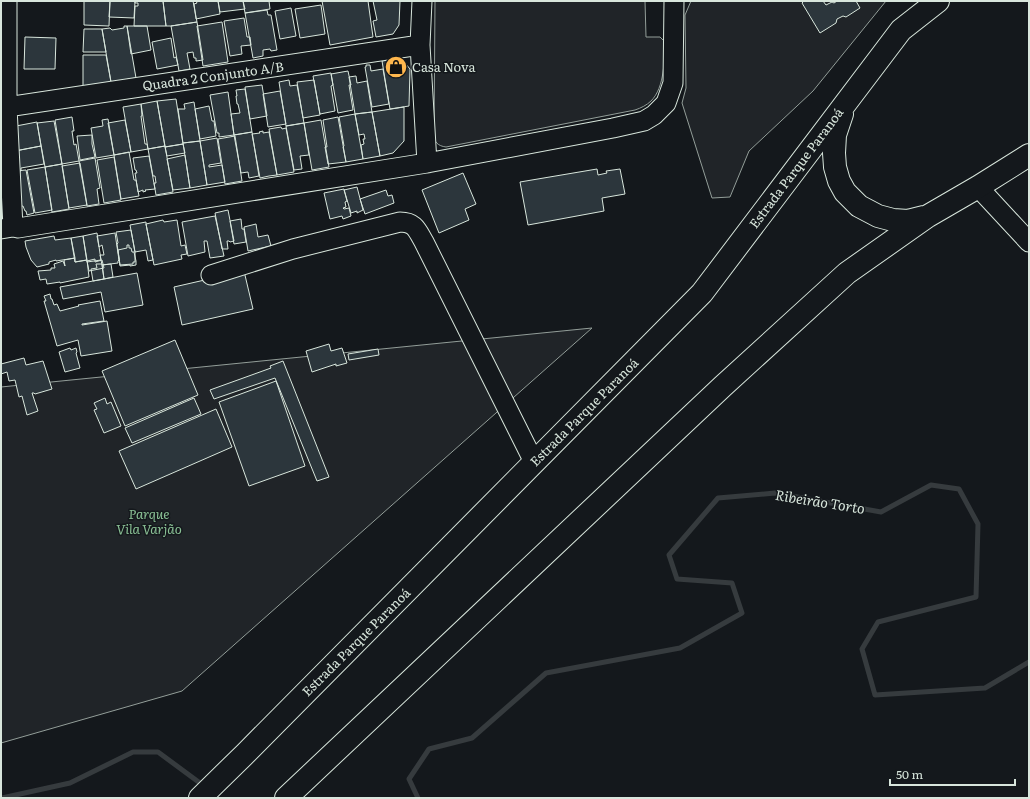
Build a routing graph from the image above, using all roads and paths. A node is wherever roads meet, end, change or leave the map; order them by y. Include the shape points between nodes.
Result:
1 (6, 1) edge
2 (422, 1) edge
3 (674, 1) edge
4 (919, 1) edge
5 (938, 1) edge
6 (901, 30) junction
7 (420, 45) junction
8 (846, 102) junction
9 (7, 107) junction
10 (1029, 155) edge
11 (427, 163) junction
12 (978, 187) junction
13 (928, 216) junction
14 (7, 228) edge
15 (1029, 242) edge
16 (211, 276) dead end
17 (534, 462) junction
18 (287, 797) edge
19 (200, 798) edge

1 - 9 street
2 - 7 street
3 - 11 street via 673,83 666,103 654,115 630,125
4 - 6 street
5 - 6 main road, Estrada Parque Paranoá
6 - 8 main road, Estrada Parque Paranoá
7 - 9 street, Quadra 2 Conjunto A/B
7 - 11 street
8 - 13 main road via 835,135 834,153 835,167 845,192 859,206 878,216 893,220
8 - 17 main road, Estrada Parque Paranoá via 702,292
9 - 14 street
10 - 12 main road
11 - 14 street
12 - 13 main road
12 - 15 street
13 - 18 main road via 847,274 723,386
16 - 17 street via 293,249 400,222 411,224 424,242
17 - 19 main road, Estrada Parque Paranoá

